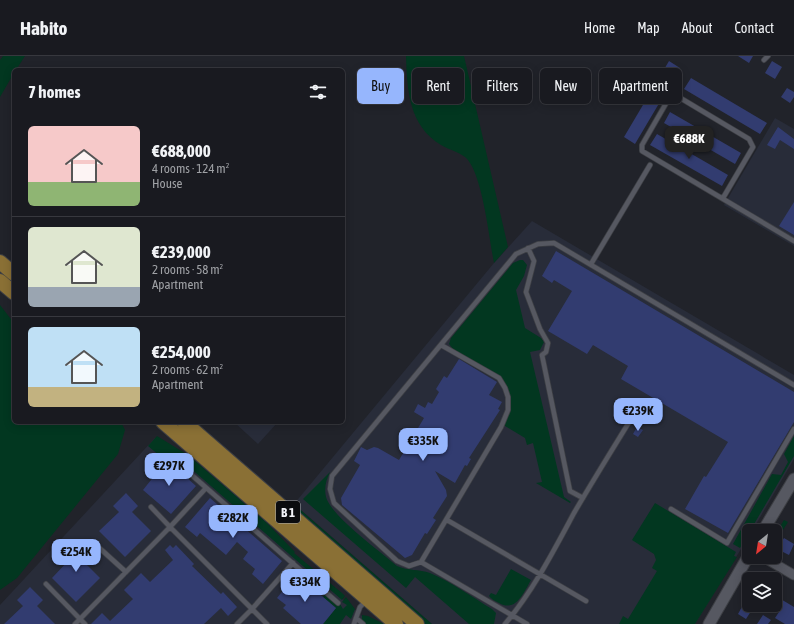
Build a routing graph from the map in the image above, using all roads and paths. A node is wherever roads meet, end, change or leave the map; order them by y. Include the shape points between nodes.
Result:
1 (650, 165) dead end
2 (723, 198) junction
3 (794, 241) edge
4 (528, 248) junction
5 (0, 262) edge
6 (591, 264) junction
7 (12, 272) edge
8 (0, 281) edge
9 (12, 291) edge
10 (441, 345) junction
11 (794, 385) edge
12 (639, 406) dead end
13 (165, 424) edge
14 (186, 424) edge
15 (794, 429) edge
16 (171, 457) dead end
17 (794, 479) edge
18 (206, 488) junction
19 (583, 498) junction
20 (151, 507) dead end
21 (671, 509) dead end
22 (447, 520) junction
23 (767, 524) edge
24 (170, 527) junction
25 (95, 544) dead end
26 (421, 562) junction
27 (293, 564) junction
28 (744, 564) edge
29 (775, 564) edge
30 (126, 572) junction
31 (540, 574) junction
32 (794, 575) edge
33 (46, 584) dead end
34 (367, 599) junction
35 (586, 601) dead end
36 (392, 602) junction
37 (338, 603) dead end
38 (252, 609) junction
39 (512, 615) junction
40 (356, 618) junction
41 (80, 619) junction
42 (75, 624) edge
43 (85, 624) edge
44 (237, 624) edge
45 (267, 624) edge
46 (354, 624) edge
47 (362, 624) edge
48 (396, 624) edge
49 (416, 624) edge
50 (504, 624) edge
51 (527, 624) edge
52 (709, 624) edge

1 - 6 lane
2 - 2 lane via 642,151 642,145 672,93 750,138 753,147
2 - 3 lane
4 - 6 lane via 538,244 554,243
4 - 10 lane via 516,254
4 - 19 lane via 534,261 526,292 548,343 546,352 542,355 570,490
5 - 7 main road
6 - 11 lane
8 - 9 main road
10 - 22 lane via 499,378 508,398 508,410 501,427
10 - 26 lane via 332,476 330,489 334,503 397,561 409,566
12 - 19 lane
13 - 34 main road, B 1
14 - 36 main road, B 1
15 - 21 lane via 727,543
16 - 18 lane
17 - 23 street
18 - 24 lane
18 - 27 lane
19 - 31 lane
20 - 24 lane
22 - 26 lane
22 - 31 lane
24 - 30 lane
24 - 38 lane
25 - 30 lane
26 - 39 lane
27 - 37 lane
27 - 38 lane
28 - 52 street
29 - 32 street
30 - 41 lane
31 - 35 lane
31 - 39 lane
33 - 41 lane
34 - 36 lane
34 - 40 lane via 360,607
34 - 48 main road, B 1
36 - 49 main road, B 1
38 - 44 lane
38 - 45 lane
39 - 50 lane
39 - 51 lane
40 - 46 lane
40 - 47 lane
41 - 42 lane
41 - 43 lane

